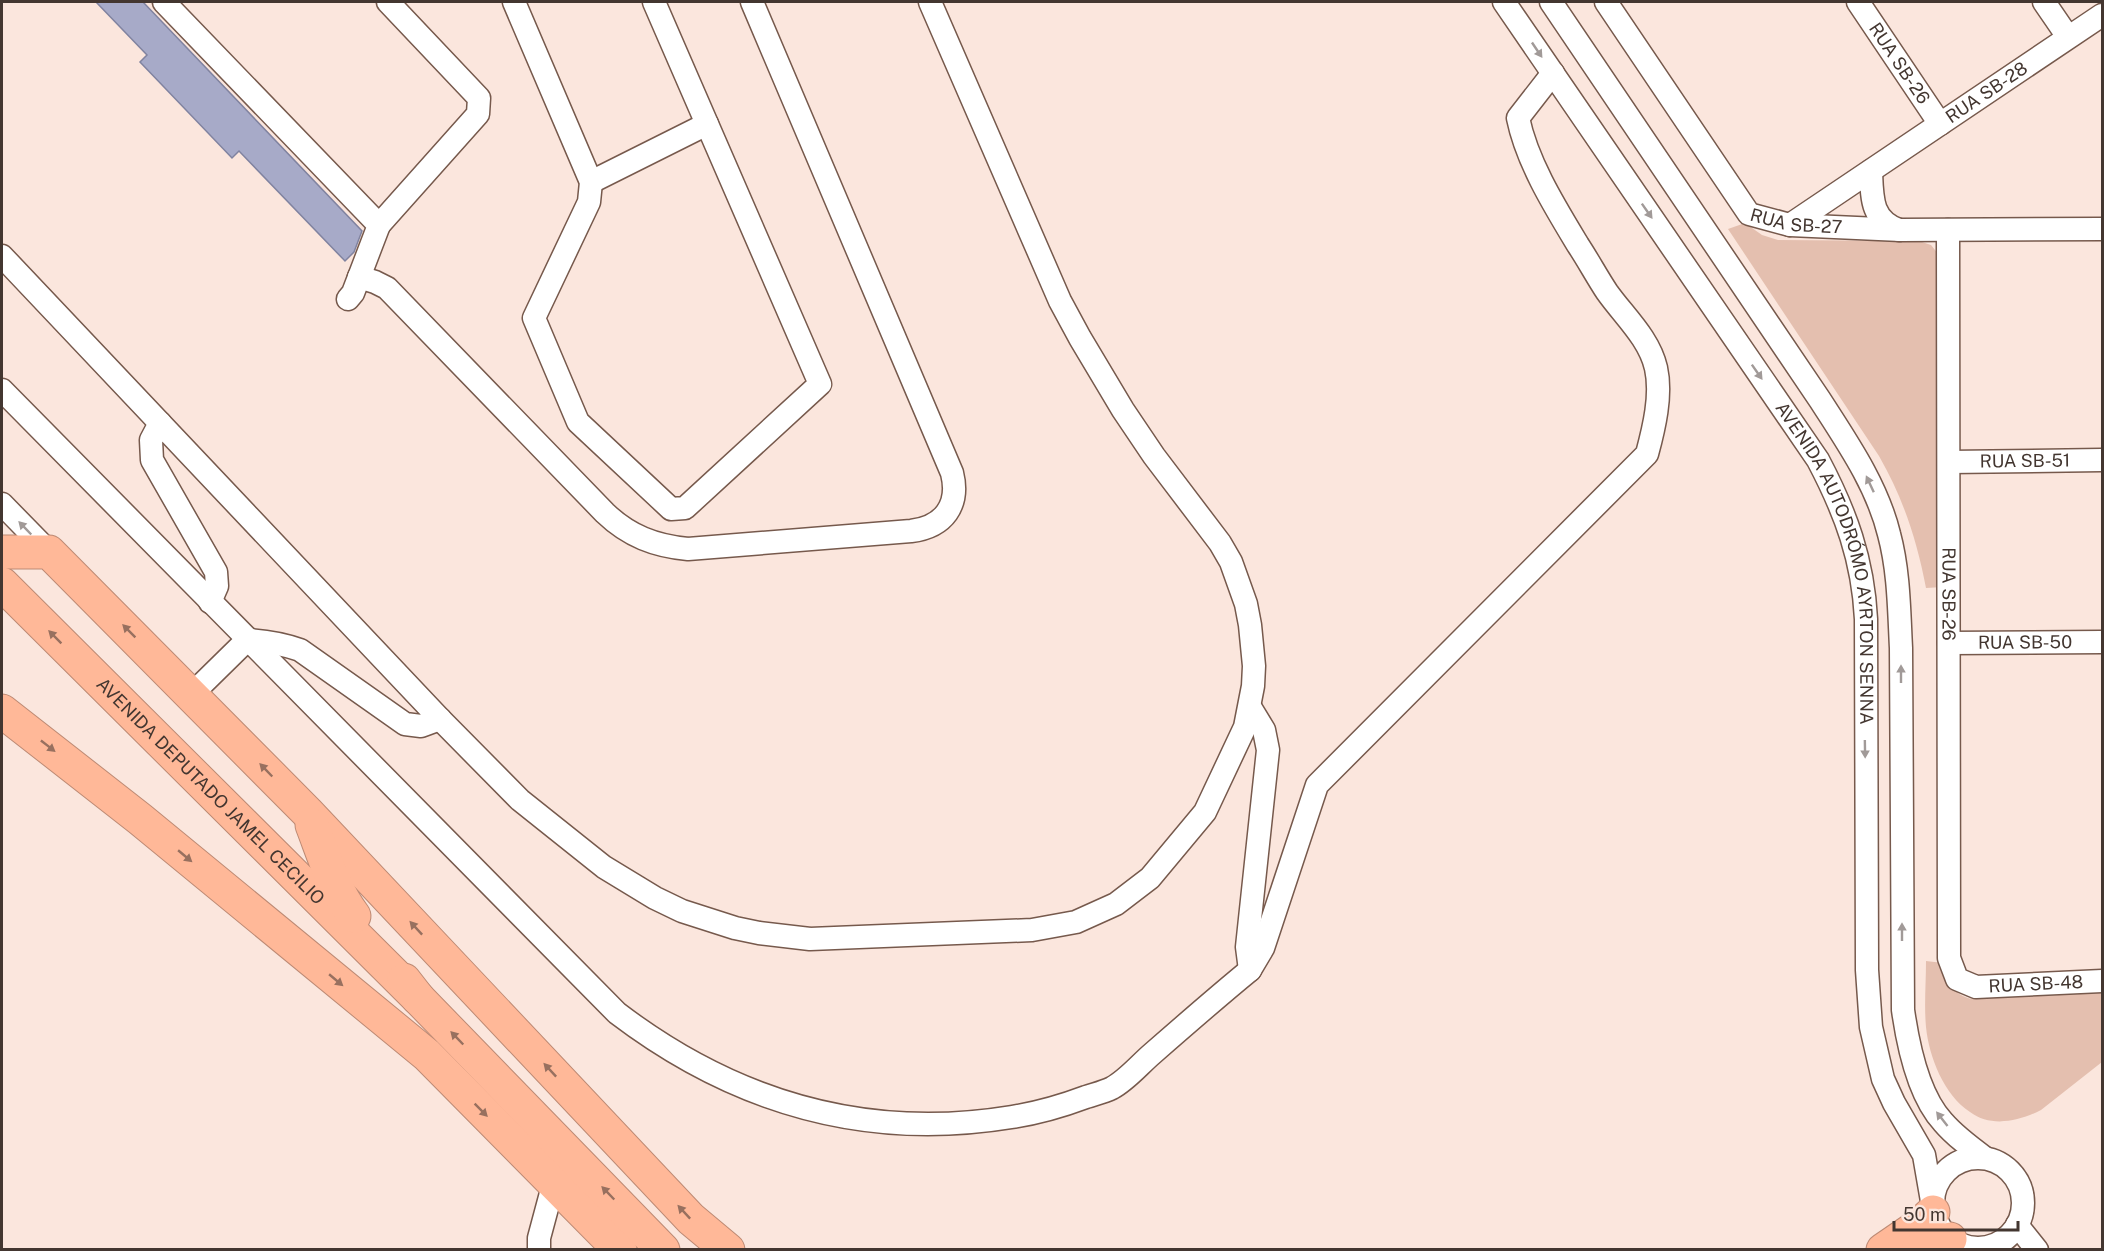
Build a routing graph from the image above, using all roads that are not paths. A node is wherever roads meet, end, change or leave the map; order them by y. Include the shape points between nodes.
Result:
1 (164, 2) edge
2 (388, 2) edge
3 (514, 2) edge
4 (654, 2) edge
5 (752, 2) edge
6 (930, 2) edge
7 (1504, 2) edge
8 (1551, 2) edge
9 (1606, 2) edge
10 (1858, 2) edge
11 (2044, 2) edge
12 (2103, 15) edge
13 (2068, 37) junction
14 (1553, 73) junction
15 (707, 124) junction
16 (1940, 124) junction
17 (1871, 171) junction
18 (591, 182) junction
19 (379, 225) junction
20 (1790, 225) junction
21 (2103, 229) edge
22 (1901, 230) junction
23 (1948, 230) junction
24 (2, 256) edge
25 (359, 277) junction
26 (348, 299) dead end
27 (2, 390) edge
28 (160, 423) junction
29 (2103, 460) edge
30 (1949, 462) junction
31 (2, 504) edge
32 (2, 552) edge
33 (49, 552) junction
34 (2, 584) edge
35 (210, 602) junction
36 (247, 640) junction
37 (2103, 642) edge
38 (1949, 643) junction
39 (192, 694) junction
40 (1250, 707) junction
41 (2, 711) edge
42 (440, 719) junction
43 (307, 812) junction
44 (1949, 958) joint
45 (1250, 970) junction
46 (2103, 981) edge
47 (418, 998) junction
48 (1985, 1158) junction
49 (554, 1182) junction
50 (1932, 1207) junction
51 (2017, 1226) junction
52 (1950, 1239) junction
53 (1993, 1248) edge
54 (539, 1250) edge
55 (620, 1250) edge
56 (663, 1250) edge
57 (728, 1250) edge
58 (1882, 1250) edge
59 (1918, 1250) edge
60 (2037, 1250) edge

1 - 19 street
2 - 19 street via 480,98 478,114
3 - 18 street
4 - 15 street
5 - 25 street via 952,473 953,499 938,522 921,530 687,549 643,540 605,513 387,288
6 - 40 street via 1065,310 1129,419 1231,562 1250,625 1254,666
7 -> 14 street, AVENIDA AUTODRÓMO AYRTON SENNA
48 -> 8 street, AVENIDA AUTODRÓMO AYRTON SENNA via 1941,1120 1930,1102 1913,1062 1903,1010 1899,600 1889,534 1876,497 1862,466 1820,400
9 - 20 street, RUA SB-27 via 1749,214
10 - 16 street, RUA SB-26
11 - 13 street
12 - 13 street, RUA SB-28
13 - 16 street, RUA SB-28
14 - 45 street via 1518,118 1522,138 1557,210 1648,348 1657,369 1657,405 1647,454 1317,785 1263,948
14 -> 50 street, AVENIDA AUTODRÓMO AYRTON SENNA via 1818,460 1848,524 1858,555 1865,609 1867,970 1871,1027 1883,1079 1924,1155
15 - 18 street
15 - 18 street via 820,384 685,508 671,509 578,422 534,318 590,202
16 - 17 street, RUA SB-28
17 - 20 street, RUA SB-28
17 - 22 street via 1872,198 1878,216 1887,225
19 - 25 street
20 - 22 street, RUA SB-27
21 - 23 street, RUA SB-27
22 - 23 street, RUA SB-27
23 - 30 street, RUA SB-26
24 - 28 street
25 - 26 street
27 - 35 street
28 - 35 street via 151,440 152,460 216,572 217,586
28 - 42 street
29 - 30 street, RUA SB-51
30 - 38 street, RUA SB-26
33 -> 31 street
32 - 33 highway
39 -> 33 highway
47 -> 34 highway, AVENIDA DEPUTADO JAMEL CECILIO
35 - 36 street
36 - 39 street
36 - 42 street via 300,650 405,724 421,726
36 - 45 street via 617,1013 683,1059 767,1097 833,1115 898,1124 971,1123 1053,1109 1112,1088
37 - 38 street, RUA SB-50
38 - 44 street, RUA SB-26
43 -> 39 highway
40 - 42 street via 1245,727 1205,812 1150,878 1116,904 1076,922 1032,930 810,939 759,933 710,921 629,884 520,800
40 - 45 street via 1264,730 1268,750 1247,946
41 -> 49 highway via 427,1055
43 - 47 highway via 330,876 345,904
57 -> 43 highway via 691,1219
44 - 46 street, RUA SB-48 via 1957,979 1976,987
56 -> 47 highway
48 - 50 street via 1974,1157 1953,1164 1938,1180
48 - 51 street via 2005,1166 2019,1183 2023,1204
49 - 54 street
49 - 55 highway
50 - 52 street via 1936,1222
50 - 58 highway via 1918,1226
51 - 53 street
51 - 60 street
52 - 53 street via 1970,1248
52 - 59 highway

